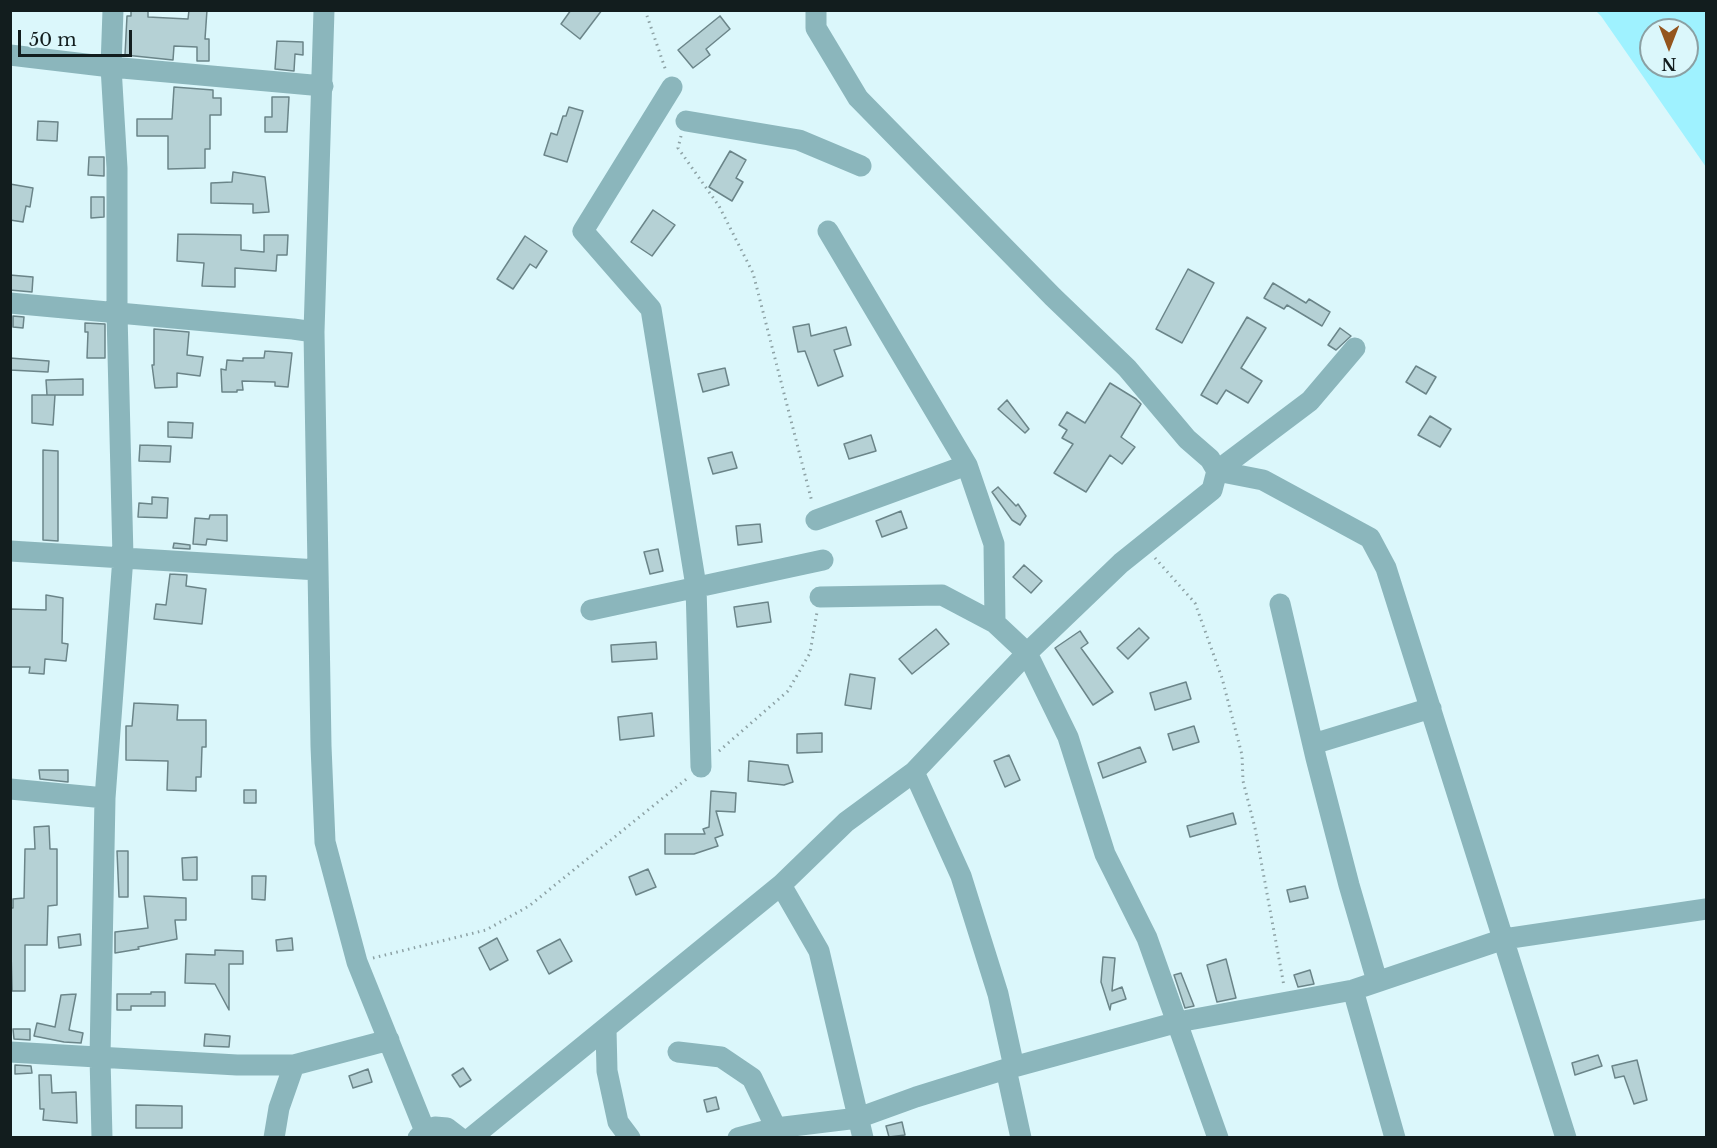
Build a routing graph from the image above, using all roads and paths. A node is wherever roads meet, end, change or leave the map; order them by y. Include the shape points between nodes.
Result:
1 (113, 10) edge
2 (324, 10) edge
3 (816, 10) edge
4 (10, 55) edge
5 (111, 67) junction
6 (322, 86) junction
7 (672, 87) dead end
8 (686, 121) dead end
9 (861, 166) dead end
10 (828, 231) dead end
11 (10, 303) edge
12 (117, 313) junction
13 (314, 332) junction
14 (1355, 348) dead end
15 (967, 465) junction
16 (1217, 471) junction
17 (816, 520) dead end
18 (1143, 545) junction
19 (10, 551) edge
20 (123, 557) junction
21 (823, 560) dead end
22 (318, 570) junction
23 (696, 586) junction
24 (820, 597) dead end
25 (1280, 604) dead end
26 (591, 610) dead end
27 (994, 624) junction
28 (1027, 653) junction
29 (1431, 708) junction
30 (1313, 744) junction
31 (700, 767) dead end
32 (914, 772) junction
33 (10, 789) edge
34 (105, 798) junction
35 (781, 885) junction
36 (1707, 909) edge
37 (1504, 939) junction
38 (1377, 981) junction
39 (1353, 990) junction
40 (1287, 1002) junction
41 (1178, 1022) junction
42 (606, 1029) junction
43 (389, 1040) junction
44 (10, 1052) edge
45 (678, 1052) dead end
46 (100, 1057) junction
47 (294, 1065) junction
48 (1010, 1068) junction
49 (860, 1127) edge
50 (776, 1128) junction
51 (421, 1134) edge
52 (102, 1137) edge
53 (274, 1137) edge
54 (460, 1137) edge
55 (471, 1137) edge
56 (630, 1137) edge
57 (738, 1137) edge
58 (1021, 1137) edge
59 (1218, 1137) edge
60 (1395, 1137) edge
61 (1566, 1137) edge

1 - 5 street
2 - 6 street
3 - 16 street via 816,28 858,98 1127,368
4 - 5 street
5 - 6 street
5 - 12 street via 117,168
6 - 13 street
7 - 23 street via 583,231 651,309
8 - 9 street via 799,140
10 - 15 street
11 - 12 street
12 - 13 street
12 - 20 street
13 - 22 street
14 - 16 street via 1310,401
15 - 17 street
15 - 27 street via 994,544
16 - 18 street via 1212,490
16 - 29 street via 1263,480 1370,538 1386,568
18 - 28 street
18 - 40 path via 1195,603 1222,678 1242,755 1243,781
19 - 20 street
20 - 22 street
20 - 34 street
21 - 23 street
22 - 43 street via 325,842 357,962
23 - 26 street
23 - 31 street
24 - 27 street via 942,595
25 - 30 street
27 - 28 street
28 - 32 street
28 - 41 street via 1068,737 1105,854 1147,938
29 - 30 street
29 - 37 street
30 - 38 street
32 - 35 street via 846,822
32 - 48 street via 961,876 998,994
33 - 34 street
34 - 46 street
35 - 42 street
35 - 49 street via 819,951
36 - 37 street
37 - 38 street
37 - 61 street
38 - 39 street
39 - 40 street
39 - 60 street
40 - 41 street
41 - 48 street
41 - 59 street
42 - 55 street
42 - 56 street via 607,1071 618,1122
43 - 47 street
43 - 51 street
44 - 46 street
45 - 50 street via 721,1057 752,1078
46 - 47 street
46 - 52 street
47 - 53 street
48 - 49 street via 916,1097
48 - 58 street
49 - 50 street
50 - 57 street
51 - 54 street via 435,1127 447,1128

